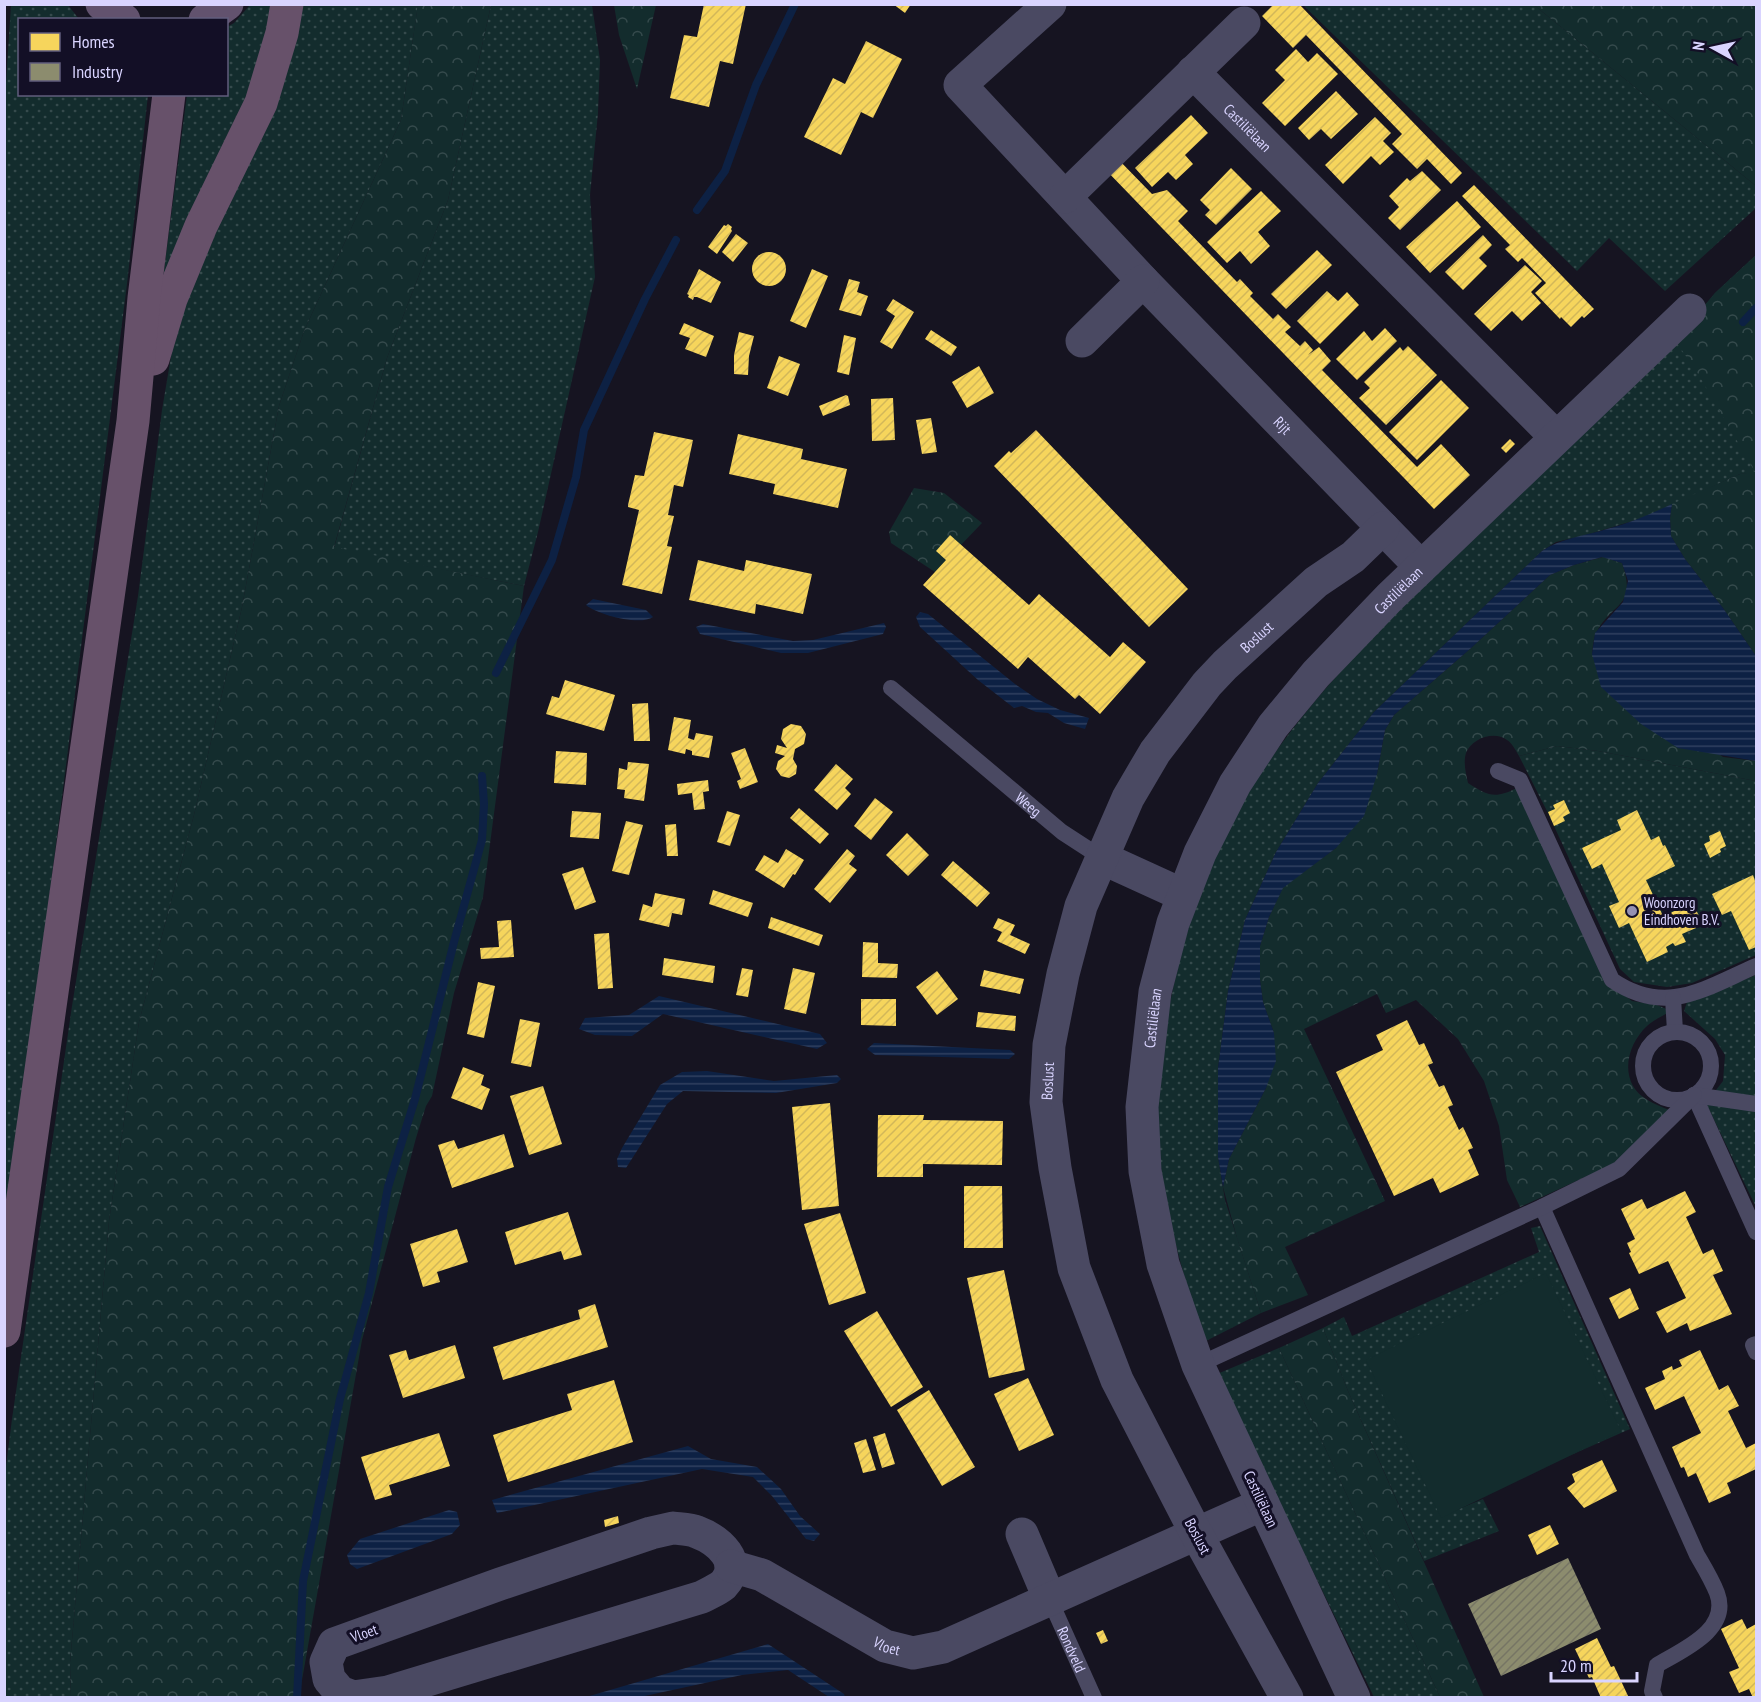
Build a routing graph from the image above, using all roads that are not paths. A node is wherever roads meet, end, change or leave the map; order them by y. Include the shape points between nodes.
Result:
1 (102, 4) edge
2 (190, 4) edge
3 (226, 4) edge
4 (287, 4) edge
5 (1050, 4) edge
6 (121, 18) edge
7 (184, 18) edge
8 (208, 18) edge
9 (1244, 23) dead end
10 (1193, 72) junction
11 (169, 96) edge
12 (1065, 197) junction
13 (1143, 281) junction
14 (1690, 309) dead end
15 (1082, 341) dead end
16 (134, 421) junction
17 (1556, 437) junction
18 (1383, 528) junction
19 (1421, 567) junction
20 (891, 688) dead end
21 (1498, 771) dead end
22 (1102, 858) junction
23 (1184, 896) junction
24 (1756, 966) edge
25 (1673, 998) junction
26 (1675, 1031) junction
27 (1694, 1095) junction
28 (1756, 1104) edge
29 (1542, 1207) junction
30 (1756, 1232) edge
31 (4, 1331) edge
32 (1756, 1344) edge
33 (1756, 1352) edge
34 (1198, 1365) junction
35 (1263, 1504) junction
36 (1196, 1533) junction
37 (1022, 1534) dead end
38 (731, 1566) junction
39 (1050, 1600) junction
40 (1094, 1698) edge
41 (1287, 1698) edge
42 (1354, 1698) edge
43 (1655, 1698) edge

1 - 6 highway
2 - 7 highway
3 - 8 highway
4 - 16 highway via 261,103 201,226 171,299
5 - 12 street, Rijt via 960,85
9 - 10 street
10 - 12 street
10 - 17 street, Castiliëlaan
11 - 16 highway via 144,298
12 - 13 street, Rijt
13 - 15 street
13 - 18 street, Rijt
14 - 17 street, Castiliëlaan
16 - 31 highway
17 - 19 street, Castiliëlaan
18 - 19 street, Rijt
18 - 22 street, Boslust via 1353,557 1316,582 1207,684 1155,752 1128,798
19 - 23 street, Castiliëlaan via 1316,674 1273,726 1235,784 1200,853
20 - 22 lane, Weeg via 1062,832
21 - 25 lane via 1520,780 1612,980 1629,991
22 - 23 street, Weeg
22 - 36 street, Boslust via 1081,906 1049,1045 1046,1102 1053,1157 1074,1268 1117,1380
23 - 34 street, Castiliëlaan via 1155,992 1142,1107 1145,1171 1163,1264
24 - 25 lane via 1685,997
25 - 26 lane
26 - 27 lane via 1697,1038 1710,1057 1708,1080
26 - 27 lane via 1654,1041 1643,1061 1643,1072 1662,1097 1684,1100
27 - 28 lane
27 - 29 lane via 1619,1169
27 - 30 lane
29 - 34 lane
29 - 43 lane via 1718,1594 1719,1614 1707,1635 1657,1665 1652,1691
32 - 33 lane
34 - 35 street, Castiliëlaan
35 - 36 street, Vloet
35 - 42 street, Castiliëlaan
36 - 39 street, Vloet
36 - 41 street, Boslust
37 - 39 street
38 - 38 street, Vloet via 724,1548 695,1531 673,1528 651,1533 334,1644 326,1662 329,1679 340,1692 353,1697 388,1692 702,1596 727,1580
38 - 39 street, Vloet via 762,1575 885,1646 913,1653 943,1647
39 - 40 lane, Rondveld

